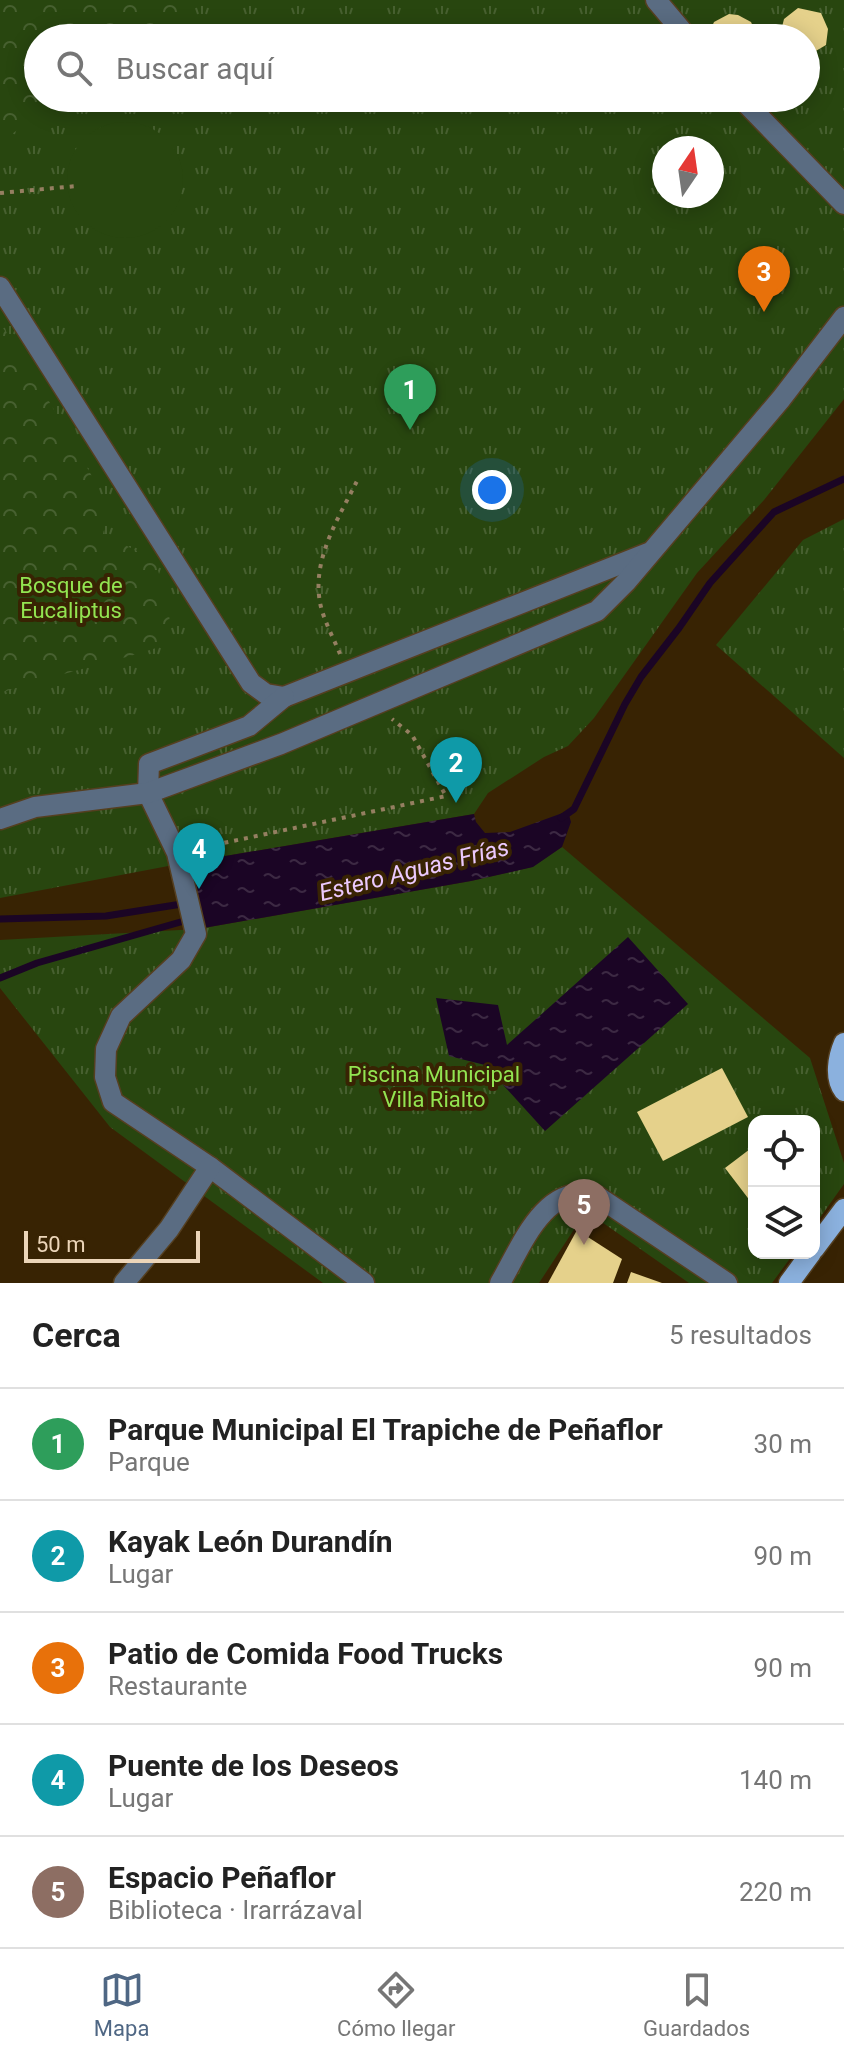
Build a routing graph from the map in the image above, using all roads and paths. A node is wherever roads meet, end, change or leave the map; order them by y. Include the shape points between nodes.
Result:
1 (656, 0) edge
2 (676, 24) edge
3 (755, 112) edge
4 (77, 186) dead end
5 (0, 193) edge
6 (844, 204) edge
7 (0, 287) edge
8 (844, 317) edge
9 (357, 481) dead end
10 (652, 552) junction
11 (347, 672) junction
12 (284, 697) junction
13 (374, 705) junction
14 (148, 793) junction
15 (0, 819) edge
16 (177, 853) junction
17 (844, 1043) edge
18 (844, 1091) edge
19 (210, 1167) junction
20 (844, 1209) edge
21 (820, 1240) edge
22 (806, 1259) edge
23 (124, 1283) edge
24 (364, 1283) edge
25 (500, 1283) edge
26 (727, 1283) edge
27 (789, 1283) edge

1 - 2 street
3 - 6 street
4 - 5 path
7 - 12 street via 251,683 266,694
8 - 10 street
9 - 11 path via 327,541 319,571 320,606
10 - 11 street
10 - 13 street via 597,611
11 - 12 street
12 - 14 street via 249,726 149,764
13 - 14 street
13 - 16 path via 412,735 446,796
14 - 15 street via 35,807
14 - 16 street
16 - 19 street via 196,934 181,960 121,1016 106,1049 105,1077 113,1102
17 - 18 main road via 838,1057
19 - 23 street
19 - 24 street
20 - 21 main road
22 - 27 main road
25 - 26 street via 542,1212 557,1199 579,1192 594,1194

